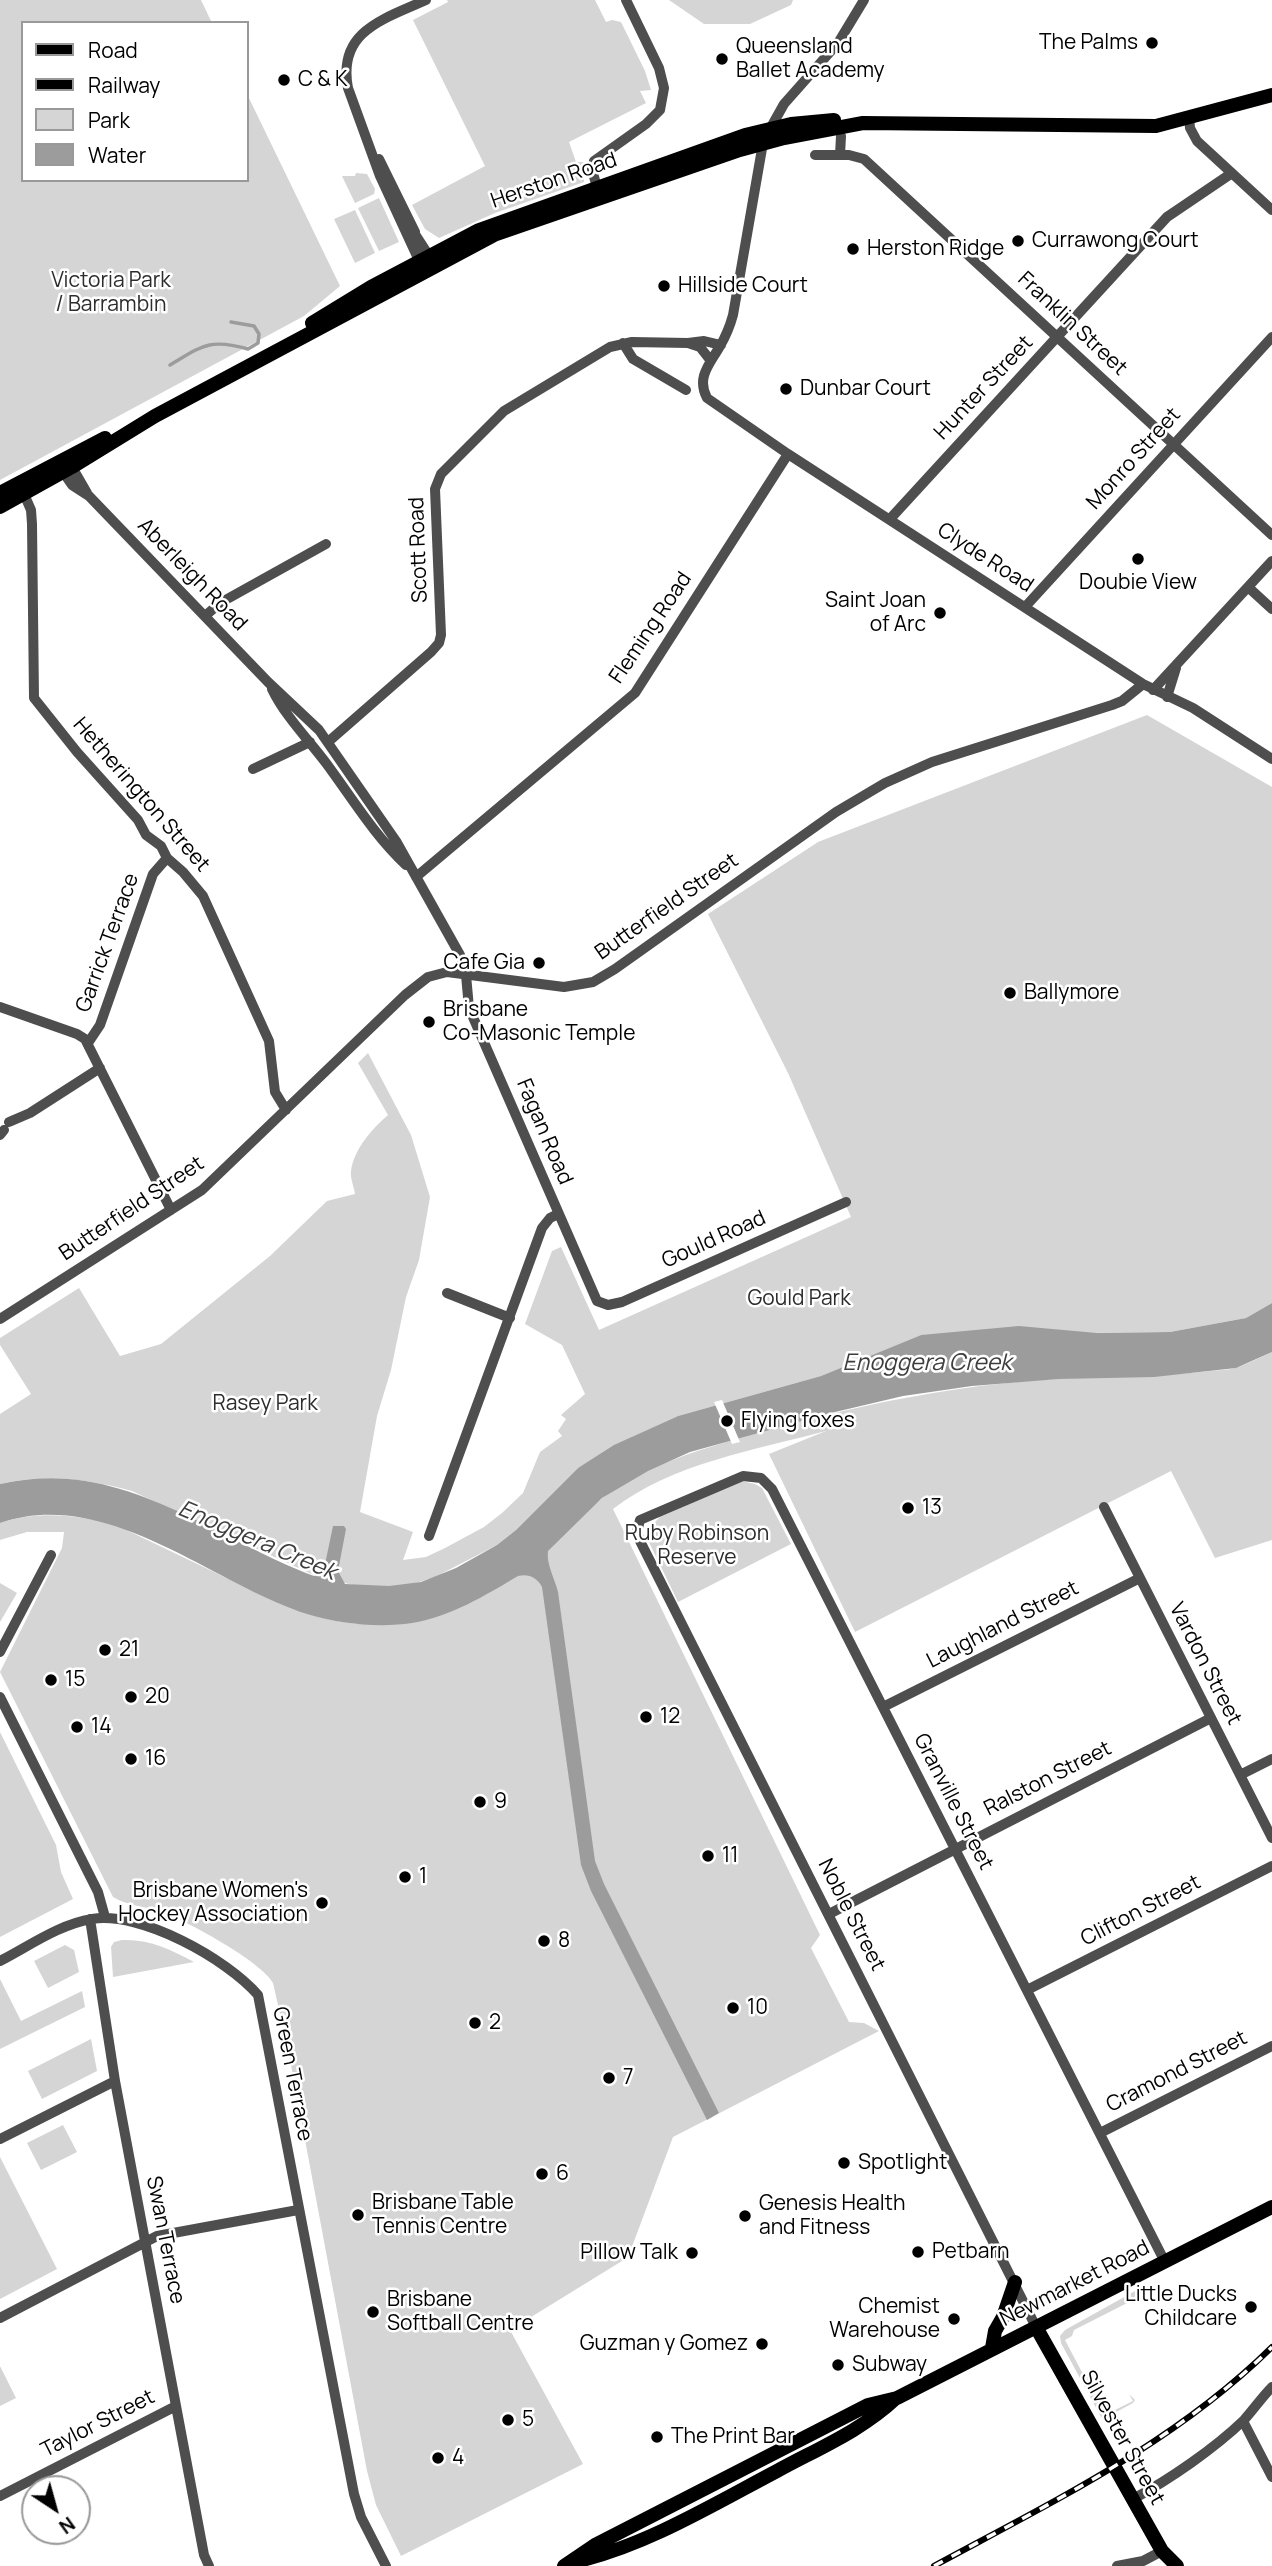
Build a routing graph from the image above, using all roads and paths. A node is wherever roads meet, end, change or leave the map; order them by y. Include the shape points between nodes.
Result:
1 (426, 0) edge
2 (626, 0) edge
3 (864, 0) edge
4 (1272, 95) edge
5 (1189, 117) junction
6 (863, 123) junction
7 (770, 129) junction
8 (365, 131) junction
9 (841, 136) dead end
10 (763, 143) junction
11 (815, 155) dead end
12 (840, 155) junction
13 (1233, 173) junction
14 (659, 178) junction
15 (597, 188) junction
16 (394, 207) junction
17 (1272, 210) edge
18 (415, 232) junction
19 (427, 264) junction
20 (1058, 337) junction
21 (1272, 337) edge
22 (623, 343) junction
23 (688, 343) junction
24 (721, 345) junction
25 (709, 365) junction
26 (686, 390) dead end
27 (1174, 444) junction
28 (788, 454) junction
29 (65, 466) junction
30 (0, 493) edge
31 (24, 494) junction
32 (0, 507) edge
33 (890, 520) junction
34 (1272, 535) edge
35 (326, 544) dead end
36 (1272, 561) edge
37 (1248, 587) junction
38 (1025, 607) junction
39 (1272, 609) edge
40 (205, 616) junction
41 (1184, 657) junction
42 (268, 681) junction
43 (1148, 687) junction
44 (1167, 696) junction
45 (310, 742) junction
46 (328, 742) junction
47 (1272, 759) edge
48 (253, 769) dead end
49 (167, 858) junction
50 (415, 874) junction
51 (466, 975) junction
52 (0, 1007) edge
53 (88, 1043) junction
54 (100, 1068) junction
55 (286, 1110) junction
56 (5, 1129) edge
57 (846, 1202) dead end
58 (171, 1210) junction
59 (558, 1214) junction
60 (447, 1293) dead end
61 (597, 1301) joint
62 (510, 1318) junction
63 (0, 1319) edge
64 (1104, 1507) dead end
65 (640, 1520) joint
66 (429, 1536) dead end
67 (51, 1555) dead end
68 (1140, 1578) junction
69 (0, 1652) edge
70 (0, 1697) edge
71 (883, 1707) junction
72 (1211, 1718) junction
73 (1272, 1759) edge
74 (1240, 1775) junction
75 (1272, 1838) edge
76 (955, 1849) junction
77 (1272, 1866) edge
78 (829, 1913) junction
79 (105, 1917) junction
80 (90, 1919) junction
81 (0, 1961) edge
82 (1027, 1990) junction
83 (1272, 2046) edge
84 (114, 2081) junction
85 (1100, 2133) junction
86 (0, 2139) edge
87 (1272, 2207) edge
88 (298, 2210) junction
89 (146, 2242) junction
90 (1165, 2262) junction
91 (1014, 2282) junction
92 (0, 2318) edge
93 (1036, 2327) junction
94 (992, 2348) junction
95 (1272, 2387) edge
96 (176, 2406) junction
97 (1243, 2420) junction
98 (1272, 2477) edge
99 (0, 2496) edge
100 (1133, 2499) junction
101 (1162, 2551) junction
102 (569, 2564) edge
103 (209, 2566) edge
104 (386, 2566) edge
105 (1117, 2566) edge
106 (1177, 2566) edge

1 - 8 street via 369,28 351,50 346,62 348,88
2 - 15 street via 664,88 660,110 594,161
3 - 7 street via 838,43 785,102
4 - 5 main road, Herston Road
5 - 6 main road, Herston Road via 1146,126
5 - 13 street via 1197,141
6 - 7 main road, Herston Road via 828,120
6 - 10 main road, Herston Road
7 - 10 main road
7 - 15 main road, Herston Road
8 - 16 street
8 - 18 street
9 - 12 street
10 - 14 main road, Herston Road
10 - 24 street via 733,315
11 - 12 street, Franklin Street
12 - 20 street, Franklin Street via 864,159
13 - 17 street
13 - 20 street, Hunter Street via 1167,217
14 - 15 main road
14 - 19 main road, Herston Road via 501,232
15 - 19 main road, Herston Road via 479,230
16 - 18 street
16 - 19 street
18 - 19 street
19 - 29 main road, Herston Road
20 - 27 street, Franklin Street
20 - 33 street, Hunter Street
21 - 27 street, Monro Street
22 - 23 street, Scott Road
22 - 26 street via 633,359
22 - 46 street, Scott Road via 610,346 505,411 441,474 435,489 439,643
23 - 24 street, Scott Road
23 - 25 street via 699,347
24 - 25 street
25 - 28 street, Clyde Road via 703,386 708,400
27 - 34 street, Franklin Street
27 - 38 street, Monro Street
28 - 33 street, Clyde Road
28 - 50 street, Fleming Road via 635,693
29 - 30 main road, Herston Road
29 - 31 main road, Herston Road
29 - 40 street, Aberleigh Road
31 - 32 main road, Herston Road
31 - 49 street, Hetherington Street via 33,524 34,698
33 - 38 street, Clyde Road
35 - 40 street via 220,603
36 - 37 street
37 - 39 street
37 - 41 street
38 - 43 street, Clyde Road
40 - 42 street, Aberleigh Road
41 - 43 street, Butterfield Street
41 - 44 street
42 - 45 street, Aberleigh Road
42 - 46 street, Aberleigh Road
43 - 44 street, Clyde Road
43 - 51 street, Butterfield Street via 1112,705 932,762 885,783 836,812 593,982 564,987
44 - 47 street, Clyde Road
45 - 48 street
45 - 50 street, Aberleigh Road via 382,841
46 - 50 street, Aberleigh Road
49 - 53 street, Garrick Terrace via 153,874 100,1025
49 - 55 street, Hetherington Street via 203,896 222,934 269,1041 275,1092
50 - 51 street, Aberleigh Road via 460,955
51 - 55 street, Butterfield Street via 447,972 423,980
51 - 59 street, Fagan Road via 470,1008
52 - 53 street via 77,1034
53 - 54 street
54 - 56 street
54 - 58 street
55 - 58 street, Butterfield Street via 211,1183
57 - 61 street, Gould Road via 622,1302 608,1305
58 - 63 street, Butterfield Street
59 - 61 street, Fagan Road
59 - 62 street via 541,1228
60 - 62 street
62 - 66 street
64 - 68 street, Vardon Street
65 - 71 street, Granville Street via 743,1476 767,1483
65 - 78 street, Noble Street via 640,1541
67 - 69 street
68 - 71 street, Laughland Street
68 - 72 street, Vardon Street
70 - 79 street via 98,1892
71 - 76 street, Granville Street
72 - 74 street, Vardon Street
72 - 76 street, Ralston Street
73 - 74 street
74 - 75 street, Vardon Street
76 - 78 street, Ralston Street
76 - 82 street, Granville Street
77 - 82 street, Clifton Street
78 - 91 street, Noble Street
79 - 80 street
79 - 88 street, Green Terrace via 169,1933 245,1980 258,1995
80 - 81 street
80 - 84 street, Swan Terrace
82 - 85 street, Granville Street
83 - 85 street, Cramond Street
84 - 86 street
84 - 89 street, Swan Terrace
85 - 90 street, Granville Street
87 - 90 main road, Newmarket Road
88 - 89 street via 157,2236
88 - 104 street, Green Terrace via 354,2494
89 - 92 street
89 - 96 street, Swan Terrace
90 - 93 main road, Newmarket Road
91 - 93 street, Noble Street
91 - 94 main road
93 - 94 main road, Newmarket Road
93 - 100 main road, Silvester Street
94 - 102 main road, Newmarket Road via 897,2398 868,2405 595,2545
95 - 97 street
96 - 99 street, Taylor Street
96 - 103 street, Swan Terrace
97 - 98 street
97 - 100 street via 1172,2476
100 - 101 main road, Silvester Street
101 - 105 street
101 - 106 main road, Silvester Street

